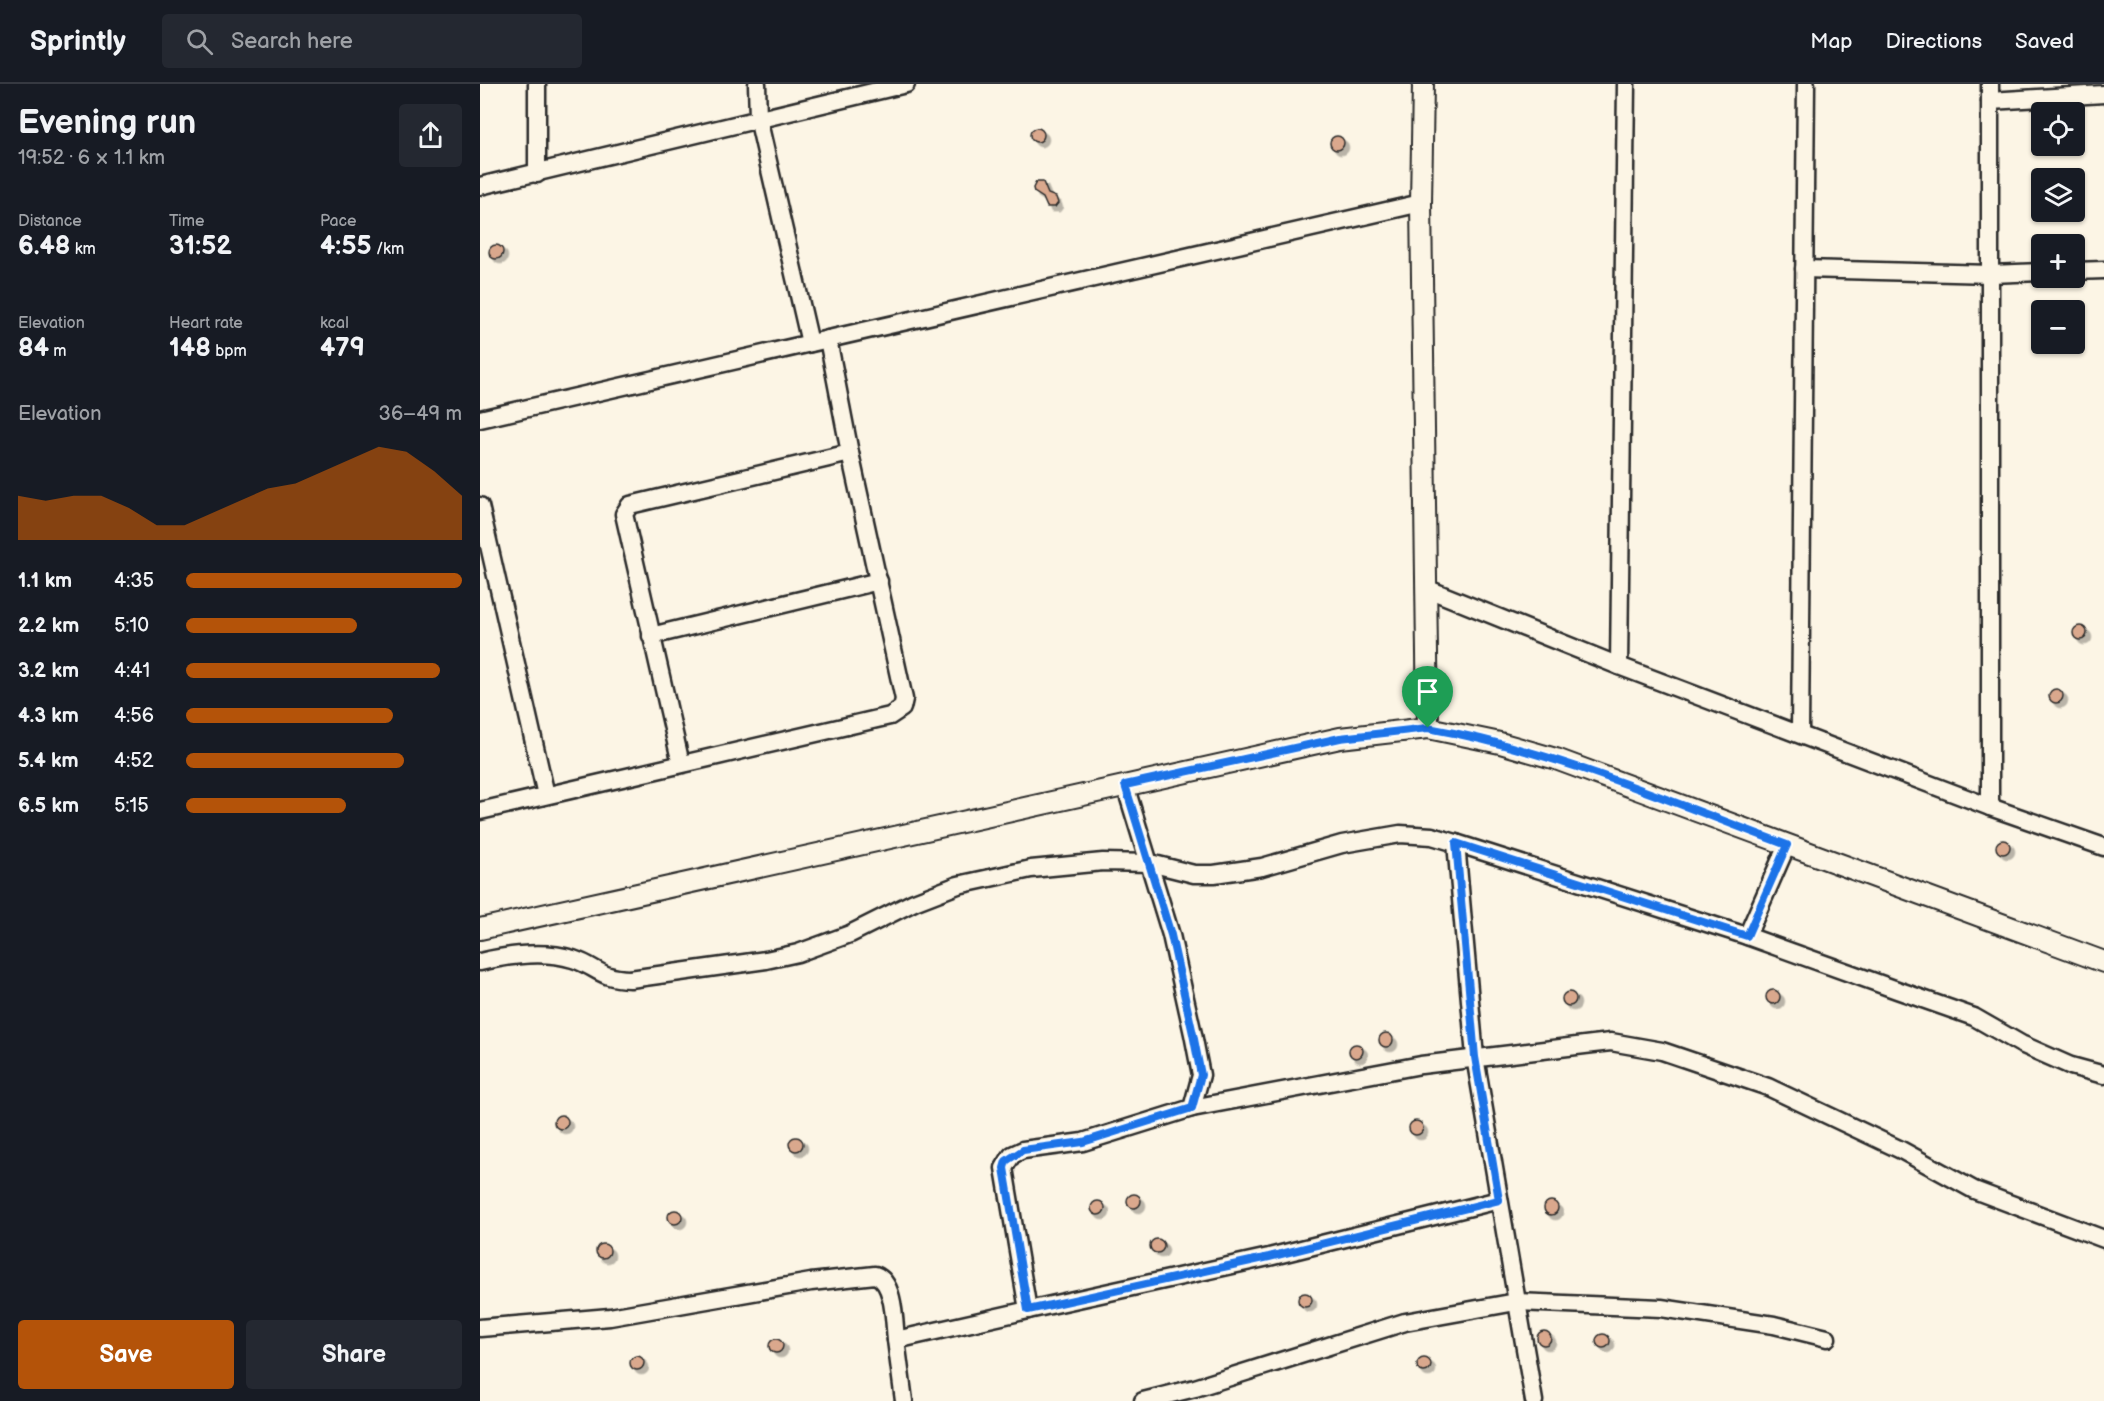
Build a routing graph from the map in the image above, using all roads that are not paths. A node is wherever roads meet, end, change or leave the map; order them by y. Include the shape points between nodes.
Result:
1 (537, 84) edge
2 (757, 84) edge
3 (906, 84) edge
4 (1423, 84) edge
5 (1626, 84) edge
6 (1806, 84) edge
7 (1990, 92) edge
8 (2104, 94) edge
9 (758, 118) junction
10 (537, 174) junction
11 (480, 186) edge
12 (1421, 203) junction
13 (1804, 269) junction
14 (2104, 270) edge
15 (2085, 271) edge
16 (2031, 272) edge
17 (1991, 274) junction
18 (828, 339) junction
19 (810, 343) junction
20 (480, 419) edge
21 (850, 453) junction
22 (480, 506) edge
23 (484, 540) edge
24 (879, 580) junction
25 (1428, 589) junction
26 (651, 636) junction
27 (1619, 666) junction
28 (1428, 728) junction
29 (1800, 733) junction
30 (681, 764) junction
31 (1125, 785) junction
32 (546, 795) junction
33 (1990, 807) junction
34 (480, 811) edge
35 (1456, 843) junction
36 (1787, 845) junction
37 (2104, 847) edge
38 (1150, 863) junction
39 (480, 929) edge
40 (1747, 936) junction
41 (2104, 962) edge
42 (480, 963) edge
43 (1475, 1057) junction
44 (2104, 1075) edge
45 (1192, 1108) junction
46 (1499, 1200) junction
47 (2104, 1239) edge
48 (1516, 1302) junction
49 (1028, 1310) junction
50 (480, 1328) edge
51 (1827, 1338) dead end
52 (897, 1340) junction
53 (904, 1401) edge
54 (1143, 1401) edge
55 (1534, 1401) edge

1 - 10 street
2 - 9 street
3 - 9 street
4 - 12 street
5 - 27 street
6 - 13 street
7 - 8 street
7 - 17 street
9 - 10 street
9 - 19 street
10 - 11 street
12 - 18 street
12 - 25 street
13 - 17 street
13 - 29 street
14 - 15 street
16 - 17 street
17 - 33 street
18 - 19 street
18 - 21 street
19 - 20 street
21 - 24 street
21 - 26 street via 630,505 624,514
22 - 23 street
23 - 32 street
24 - 26 street
24 - 30 street via 904,699 897,712
25 - 27 street
25 - 28 street
26 - 30 street
27 - 29 street
28 - 31 street via 1340,738
28 - 36 street via 1556,759
29 - 33 street
30 - 32 street
31 - 38 street
31 - 39 street
32 - 34 street
33 - 37 street
35 - 38 street via 1432,836 1400,834 1342,844 1262,867 1214,874 1194,874
35 - 40 street
35 - 43 street
36 - 40 street
36 - 41 street
38 - 42 street via 1103,862 1031,869 958,885 850,934 766,960 630,979 611,978 573,959 549,955 516,955
38 - 45 street via 1171,935 1201,1075
40 - 44 street via 1974,1017 2021,1044 2071,1066
43 - 45 street
43 - 46 street
43 - 47 street via 1611,1042 1662,1051 1809,1104 1974,1190
45 - 49 street via 1083,1142 1023,1150 1006,1161 1004,1168
46 - 48 street
46 - 49 street via 1269,1257
48 - 51 street via 1661,1308 1774,1324
48 - 54 street via 1404,1322
48 - 55 street
49 - 52 street
50 - 52 street via 610,1317 875,1275 887,1287
52 - 53 street

